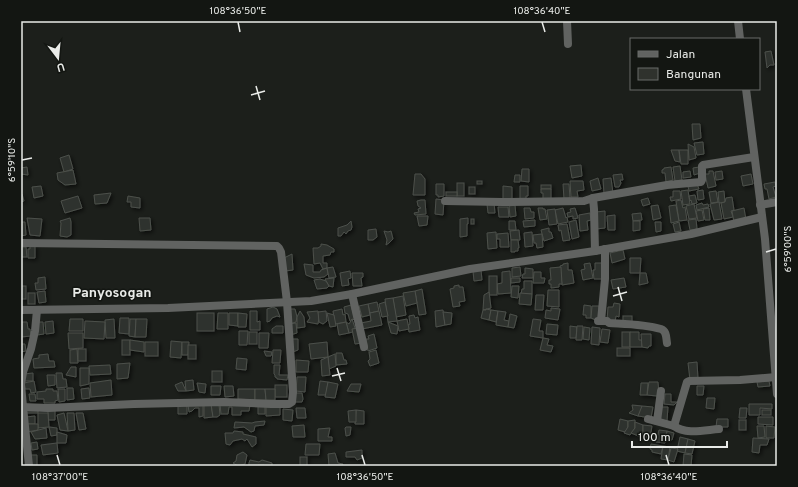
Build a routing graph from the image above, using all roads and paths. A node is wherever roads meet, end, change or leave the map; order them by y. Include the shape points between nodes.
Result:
1 (567, 21) edge
2 (738, 21) edge
3 (740, 38) edge
4 (568, 44) dead end
5 (746, 90) edge
6 (754, 157) junction
7 (593, 198) junction
8 (445, 201) dead end
9 (777, 202) edge
10 (760, 205) junction
11 (762, 217) junction
12 (21, 243) edge
13 (605, 249) junction
14 (596, 250) junction
15 (352, 294) junction
16 (287, 302) junction
17 (21, 310) edge
18 (38, 310) junction
19 (667, 343) dead end
20 (364, 347) dead end
21 (776, 377) junction
22 (661, 391) dead end
23 (777, 394) edge
24 (22, 407) edge
25 (648, 419) dead end
26 (657, 421) junction
27 (674, 426) junction
28 (719, 429) dead end
29 (30, 466) edge

1 - 4 street
2 - 3 street
5 - 6 street
6 - 7 street via 703,165 701,182 667,185
6 - 10 street
7 - 8 street via 584,201
7 - 14 street
9 - 10 street
10 - 11 street
11 - 13 street via 691,234
11 - 21 street
12 - 16 street via 277,246 281,252
13 - 14 street
13 - 19 street via 605,279 600,321 641,324 661,329 665,332
14 - 15 street via 470,269
15 - 16 street
15 - 20 street
16 - 18 street via 168,308
16 - 24 street via 293,392 291,403
17 - 18 street
18 - 24 street via 21,384
21 - 23 street
21 - 27 street via 689,381
22 - 26 street
24 - 29 street
25 - 26 street
26 - 27 street
27 - 28 street via 688,431

